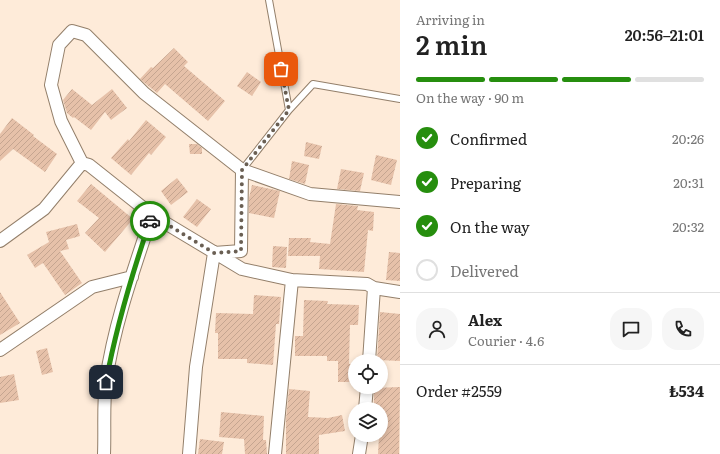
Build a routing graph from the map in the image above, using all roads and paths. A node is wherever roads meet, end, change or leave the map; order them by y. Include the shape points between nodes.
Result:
1 (269, 0) edge
2 (400, 99) edge
3 (289, 110) junction
4 (82, 164) junction
5 (242, 170) junction
6 (400, 202) edge
7 (152, 215) junction
8 (0, 241) edge
9 (214, 253) junction
10 (132, 277) junction
11 (292, 280) junction
12 (374, 288) junction
13 (400, 292) edge
14 (0, 350) edge
15 (369, 354) edge
16 (361, 442) edge
17 (104, 454) edge
18 (189, 454) edge
19 (275, 454) edge
20 (359, 454) edge

1 - 3 lane
2 - 3 lane via 313,84
3 - 5 lane
4 - 5 street via 61,121 51,85 59,45 72,31 86,35 144,93
4 - 7 street via 89,165
4 - 8 street via 44,209
5 - 6 street via 310,194
5 - 9 street via 241,251
7 - 9 street
7 - 10 street
9 - 11 street via 242,269
9 - 18 street via 196,367
10 - 14 street via 92,287
10 - 17 street via 113,344 106,382
11 - 12 street via 367,284
11 - 19 street
12 - 13 street
12 - 15 street
16 - 20 street

